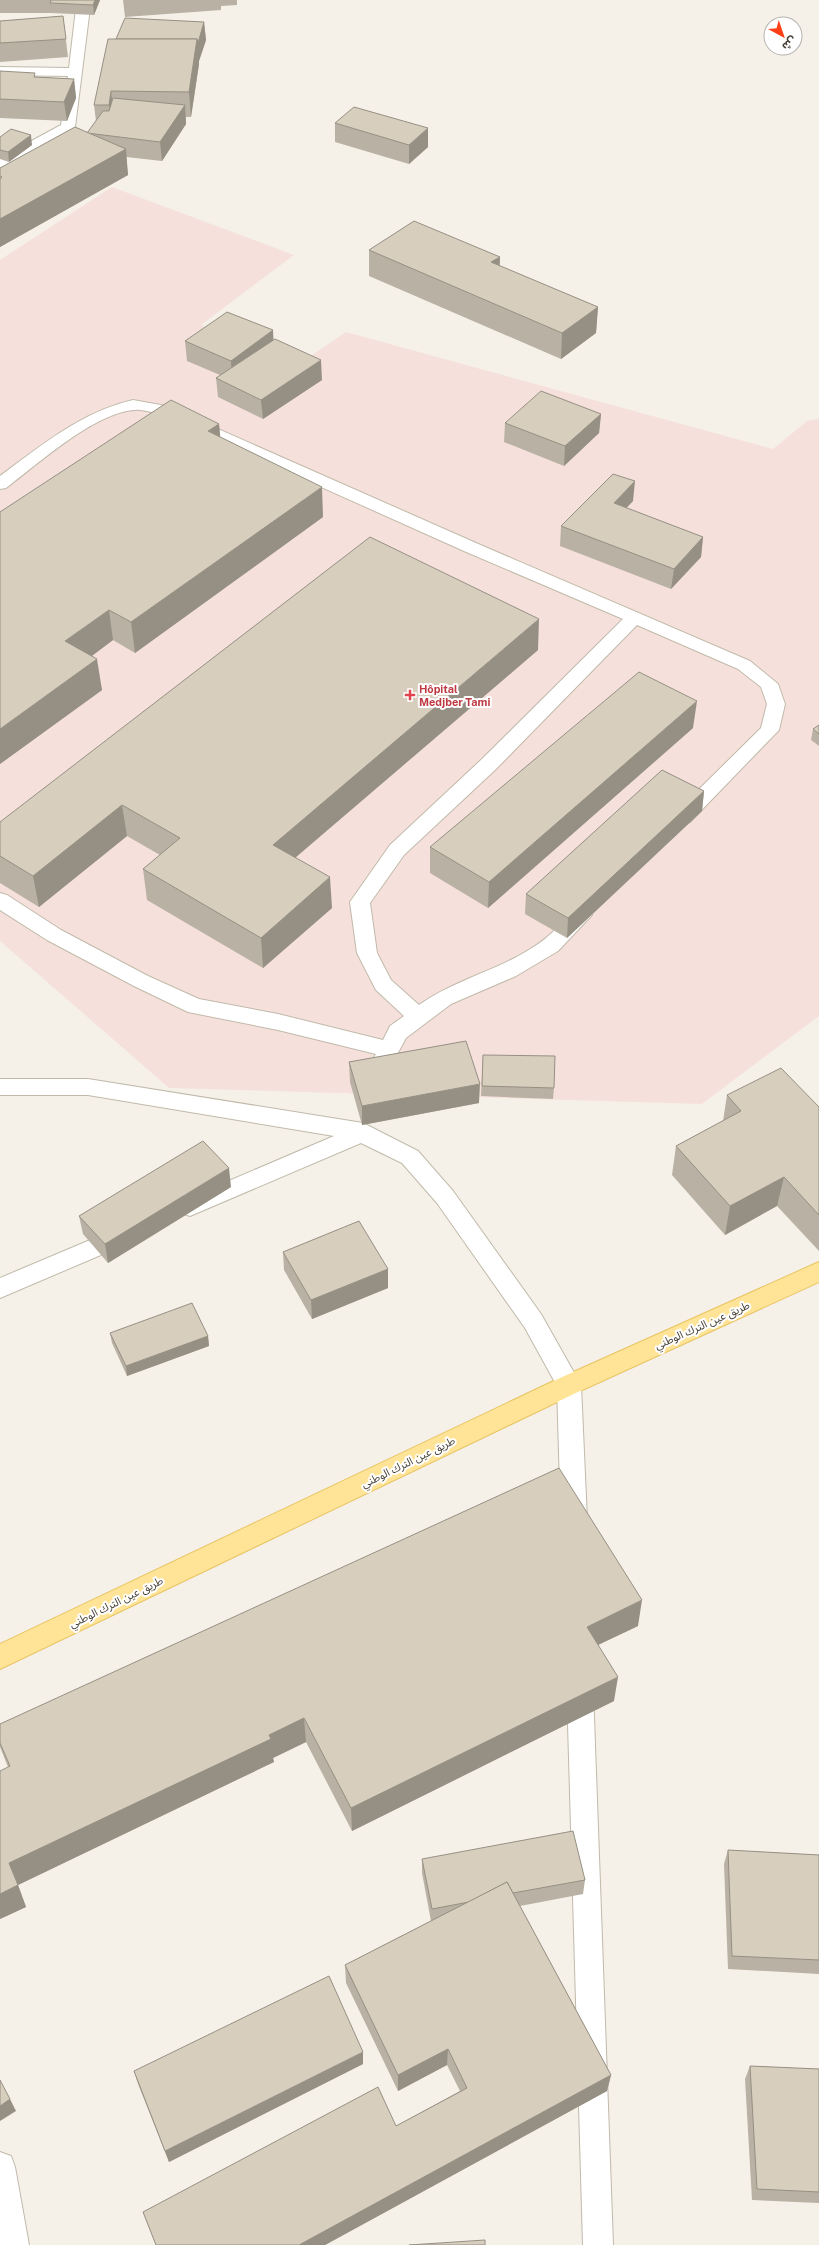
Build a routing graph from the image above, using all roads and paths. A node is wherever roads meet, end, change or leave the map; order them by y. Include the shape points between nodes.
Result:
1 (84, 0) edge
2 (0, 71) edge
3 (73, 72) junction
4 (0, 164) edge
5 (0, 484) edge
6 (635, 617) junction
7 (668, 831) edge
8 (0, 900) edge
9 (596, 902) edge
10 (418, 1017) junction
11 (389, 1049) junction
12 (0, 1087) edge
13 (366, 1117) junction
14 (174, 1214) edge
15 (138, 1229) edge
16 (819, 1272) edge
17 (0, 1288) edge
18 (570, 1385) junction
19 (575, 1544) edge
20 (0, 1657) edge
21 (579, 1664) edge
22 (0, 2166) edge
23 (14, 2245) edge
24 (598, 2245) edge

1 - 3 street
2 - 3 street
3 - 4 street via 68,126
5 - 6 street via 87,422 110,411 134,405 160,409 470,547
6 - 7 street via 744,665 769,684 776,704 770,730
6 - 10 street via 489,764 397,850 360,902 367,953 383,985
8 - 11 street via 54,935 195,1006 278,1022
9 - 10 street via 551,946 509,972 444,998
10 - 11 street via 398,1032
11 - 13 street via 377,1070
12 - 13 street via 88,1087
13 - 14 street
13 - 18 street via 410,1156 445,1197 533,1321
15 - 17 street
16 - 18 main road, طريق عين الترك الوطني
18 - 19 street
18 - 20 main road, طريق عين الترك الوطني
21 - 24 street
22 - 23 street

